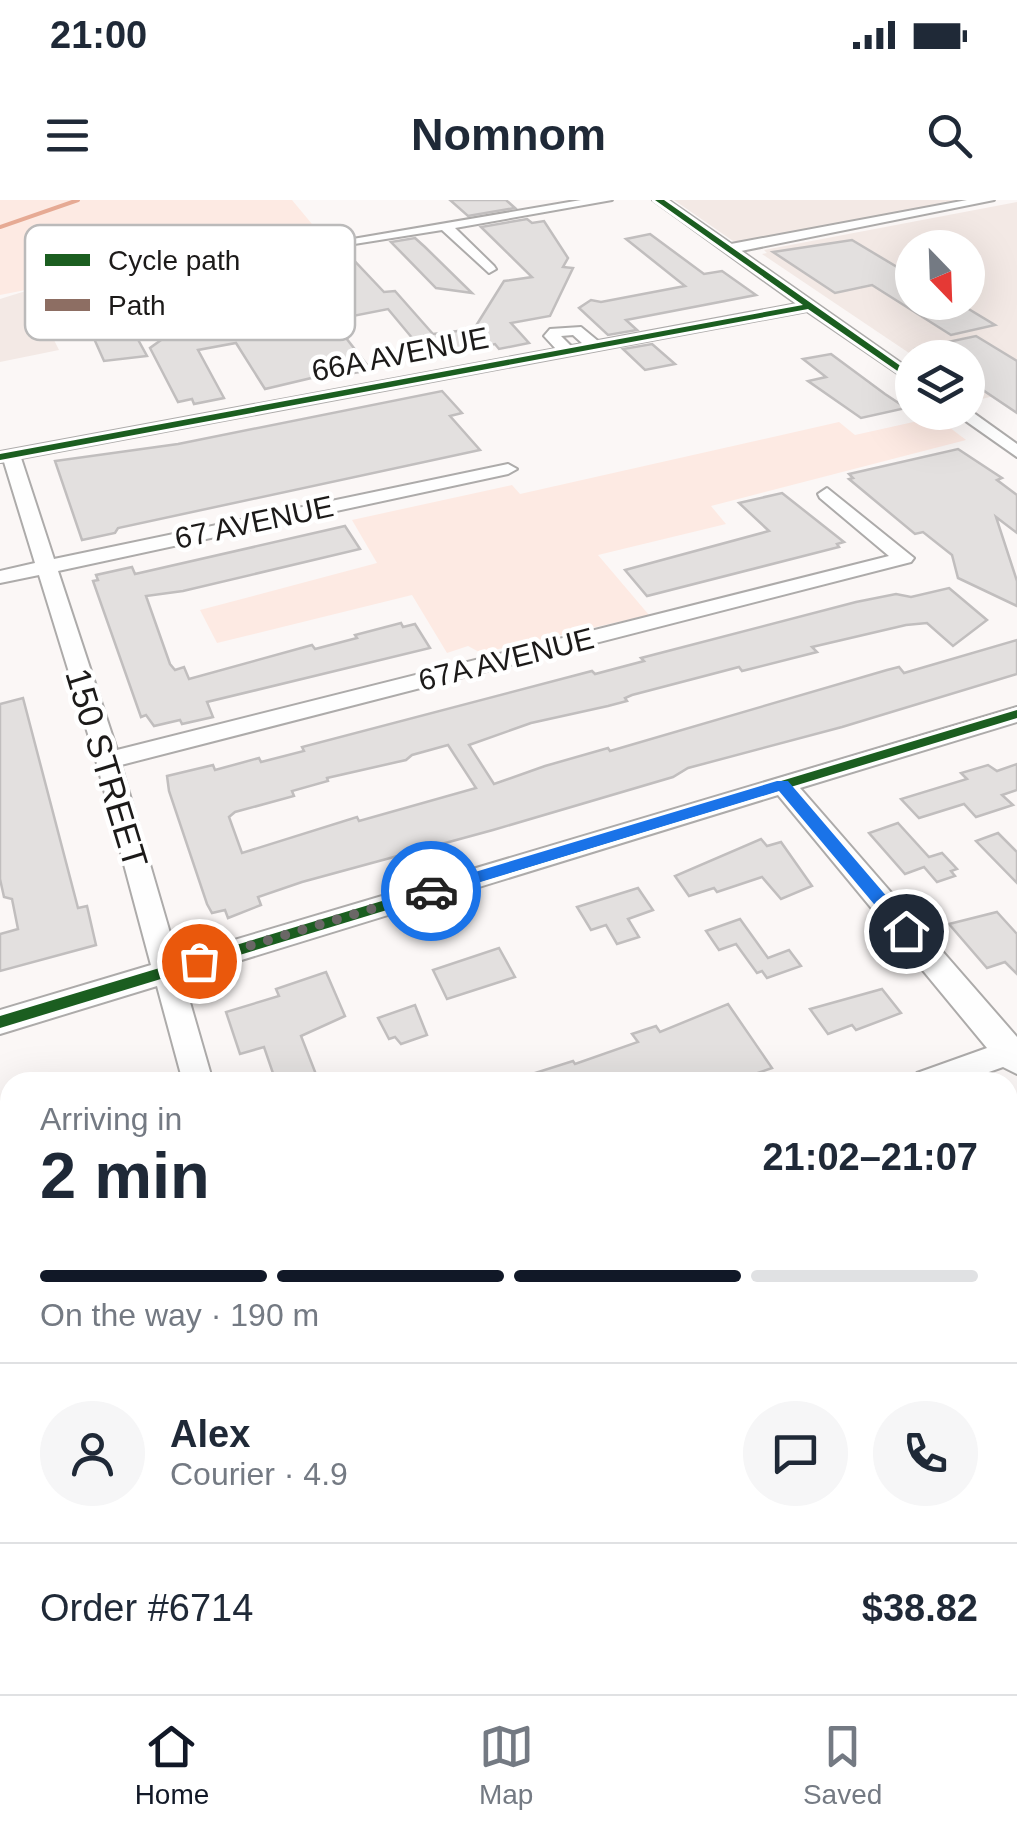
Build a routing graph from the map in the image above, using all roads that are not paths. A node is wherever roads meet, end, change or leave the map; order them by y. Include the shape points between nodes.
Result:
1 (606, 200) edge
2 (660, 200) edge
3 (988, 200) edge
4 (444, 225) junction
5 (355, 240) edge
6 (729, 249) junction
7 (490, 268) dead end
8 (810, 306) junction
9 (895, 366) edge
10 (985, 427) edge
11 (1013, 445) edge
12 (6, 456) edge
13 (508, 469) dead end
14 (828, 494) dead end
15 (44, 567) junction
16 (0, 576) edge
17 (1017, 714) edge
18 (108, 760) junction
19 (782, 785) junction
20 (165, 971) junction
21 (0, 1022) edge
22 (1014, 1054) edge
23 (195, 1072) edge
24 (959, 1072) edge

1 - 4 street
2 - 6 street
3 - 6 street
4 - 5 street
4 - 7 street
6 - 8 street
8 - 9 street
8 - 12 street, 66A AVENUE
10 - 11 street
12 - 15 street, 150 STREET
13 - 15 street, 67 AVENUE
14 - 18 street, 67A AVENUE via 904,558
15 - 16 street, 67 AVENUE
15 - 18 street, 150 STREET
17 - 19 street
18 - 20 street, 150 STREET
19 - 20 street
19 - 22 street
20 - 21 street
20 - 23 street, 150 STREET
22 - 24 street

